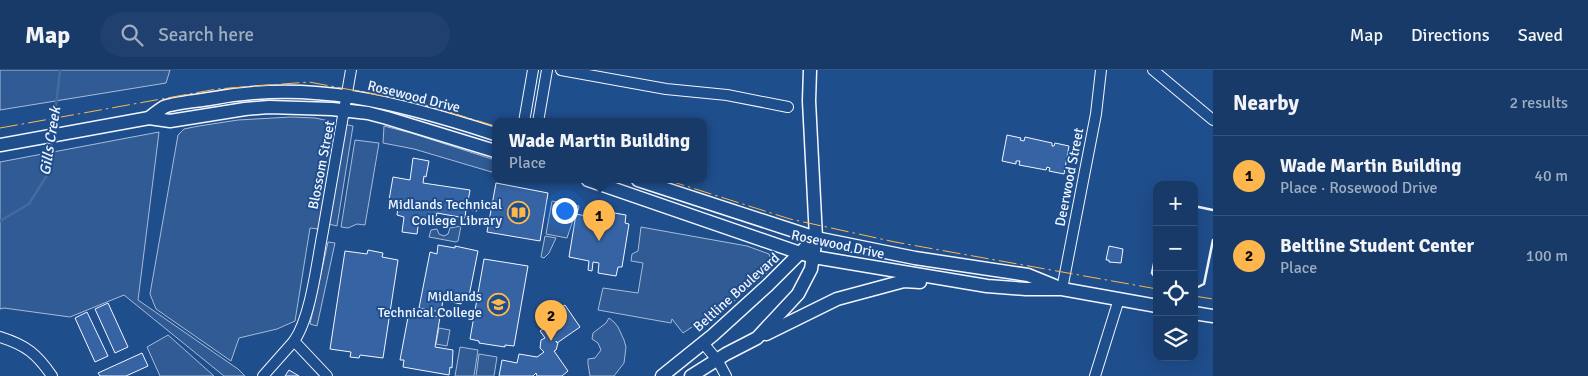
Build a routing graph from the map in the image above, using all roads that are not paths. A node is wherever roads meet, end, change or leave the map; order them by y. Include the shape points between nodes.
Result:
1 (351, 70) edge
2 (533, 70) edge
3 (547, 70) edge
4 (561, 70) edge
5 (810, 70) edge
6 (1101, 70) edge
7 (1154, 70) edge
8 (346, 103) junction
9 (788, 107) dead end
10 (525, 118) edge
11 (539, 118) edge
12 (1213, 120) edge
13 (492, 133) edge
14 (0, 146) edge
15 (492, 150) edge
16 (597, 183) edge
17 (647, 183) edge
18 (816, 238) junction
19 (800, 253) junction
20 (814, 257) junction
21 (987, 286) junction
22 (1062, 289) junction
23 (1120, 299) junction
24 (1153, 305) edge
25 (1198, 314) edge
26 (1213, 316) edge
27 (0, 337) edge
28 (757, 338) junction
29 (294, 341) junction
30 (703, 343) junction
31 (716, 359) junction
32 (52, 376) edge
33 (263, 376) edge
34 (327, 376) edge
35 (662, 376) edge
36 (691, 376) edge
37 (726, 376) edge
38 (1095, 376) edge

1 - 8 street, Blossom Street
2 - 10 street
3 - 11 street
4 - 9 street
5 - 18 main road
6 - 22 street, Deerwood Street via 1096,114
7 - 12 street
8 - 13 main road, Rosewood Drive via 370,99
8 - 14 main road, Rosewood Drive via 301,92 234,95 165,107 149,118
8 - 15 main road, Rosewood Drive via 368,113
8 - 29 street, Blossom Street via 317,265 303,323
16 - 19 main road, Rosewood Drive
17 - 18 main road, Rosewood Drive
18 - 19 main road, Beltline Boulevard
18 - 20 main road
18 - 22 main road, Rosewood Drive via 915,258 1028,275
19 - 20 main road, Rosewood Drive
19 - 30 main road, Beltline Boulevard
20 - 21 main road, Rosewood Drive
20 - 28 main road via 798,294
21 - 22 main road, Rosewood Drive
21 - 28 main road via 904,281 836,298
22 - 23 main road, Rosewood Drive
23 - 24 main road, Rosewood Drive
23 - 38 street
25 - 26 main road
27 - 32 street via 28,348 40,358
28 - 31 main road
29 - 33 street
29 - 34 street
30 - 31 street
30 - 35 main road, Beltline Boulevard
31 - 36 main road
31 - 37 street

